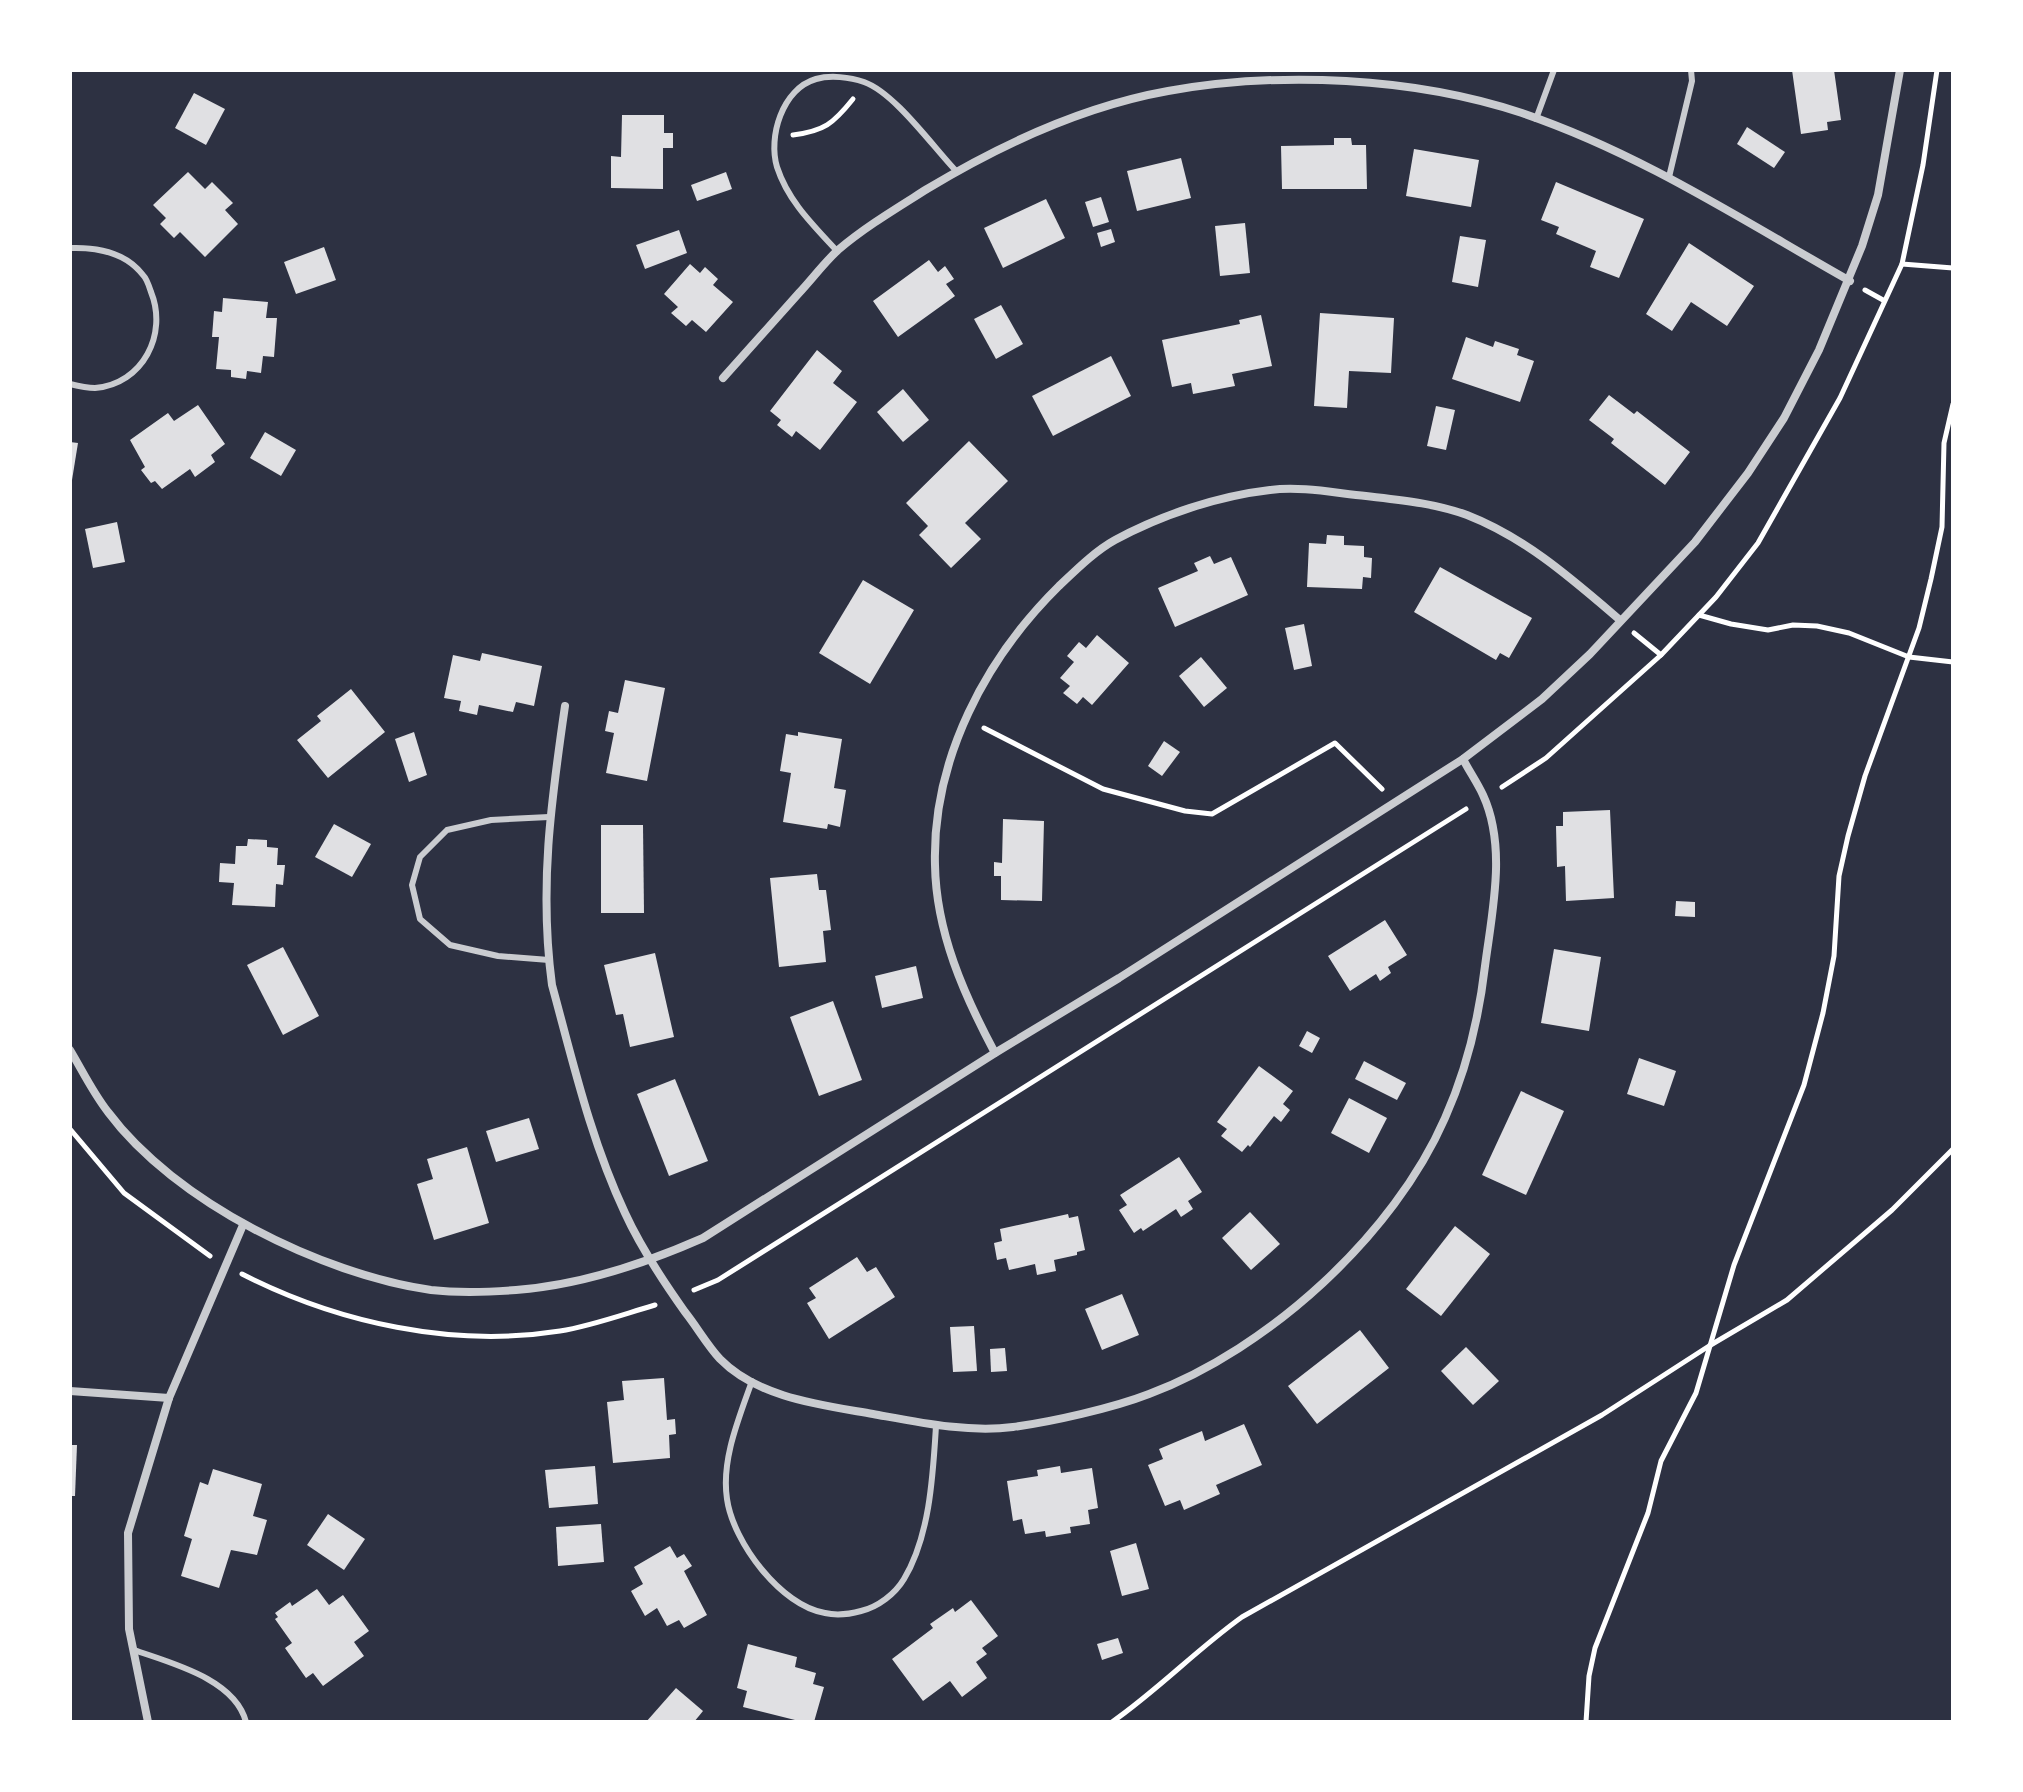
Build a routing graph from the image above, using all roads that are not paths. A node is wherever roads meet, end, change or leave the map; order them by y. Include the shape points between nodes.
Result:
1 (1554, 70) edge
2 (1691, 70) edge
3 (1900, 70) edge
4 (1536, 119) junction
5 (957, 172) junction
6 (1669, 177) junction
7 (70, 248) edge
8 (837, 251) junction
9 (1850, 281) junction
10 (723, 378) dead end
11 (70, 384) edge
12 (1620, 620) junction
13 (565, 706) dead end
14 (1463, 759) junction
15 (549, 817) junction
16 (549, 960) junction
17 (70, 1050) edge
18 (995, 1053) junction
19 (243, 1225) junction
20 (651, 1261) junction
21 (752, 1381) junction
22 (70, 1391) edge
23 (169, 1398) junction
24 (936, 1426) junction
25 (134, 1650) junction
26 (148, 1722) edge
27 (246, 1722) edge

1 - 4 lane
2 - 6 lane
3 - 9 street via 1878,195
4 - 5 street via 1450,96 1375,84 1218,84 1166,92 1057,124
4 - 6 street
5 - 8 street
5 - 8 lane via 888,98 866,83 814,79 781,113 774,137 776,164 797,207
6 - 9 street
7 - 11 lane via 101,250 127,260 145,276 158,321 152,348 139,367 94,388
8 - 10 street
9 - 12 street via 1784,418 1748,473 1695,542
12 - 14 street via 1542,699
12 - 18 street via 1529,546 1465,514 1412,501 1272,490 1213,501 1114,541 1076,570 1018,630 981,686 938,805 935,865 943,929
13 - 15 street
14 - 18 street
14 - 24 street via 1485,798 1495,846 1495,888 1470,1047 1446,1117 1418,1170 1360,1244 1331,1277 1274,1324 1212,1364 1149,1394 1010,1428
15 - 16 street
15 - 16 lane via 491,820 447,830 420,857 412,885 420,919 450,945
16 - 20 street via 593,1133 625,1214
17 - 19 street via 108,1113 166,1173
18 - 20 street via 703,1238
19 - 20 street via 356,1272 433,1290 517,1290
19 - 23 street
20 - 21 street via 718,1357
21 - 24 street via 828,1407
21 - 24 lane via 726,1476 731,1514 761,1569 799,1604 824,1613 870,1609 904,1579 928,1511
22 - 23 street
23 - 25 street via 128,1533
25 - 26 street
25 - 27 lane via 200,1673 236,1701

